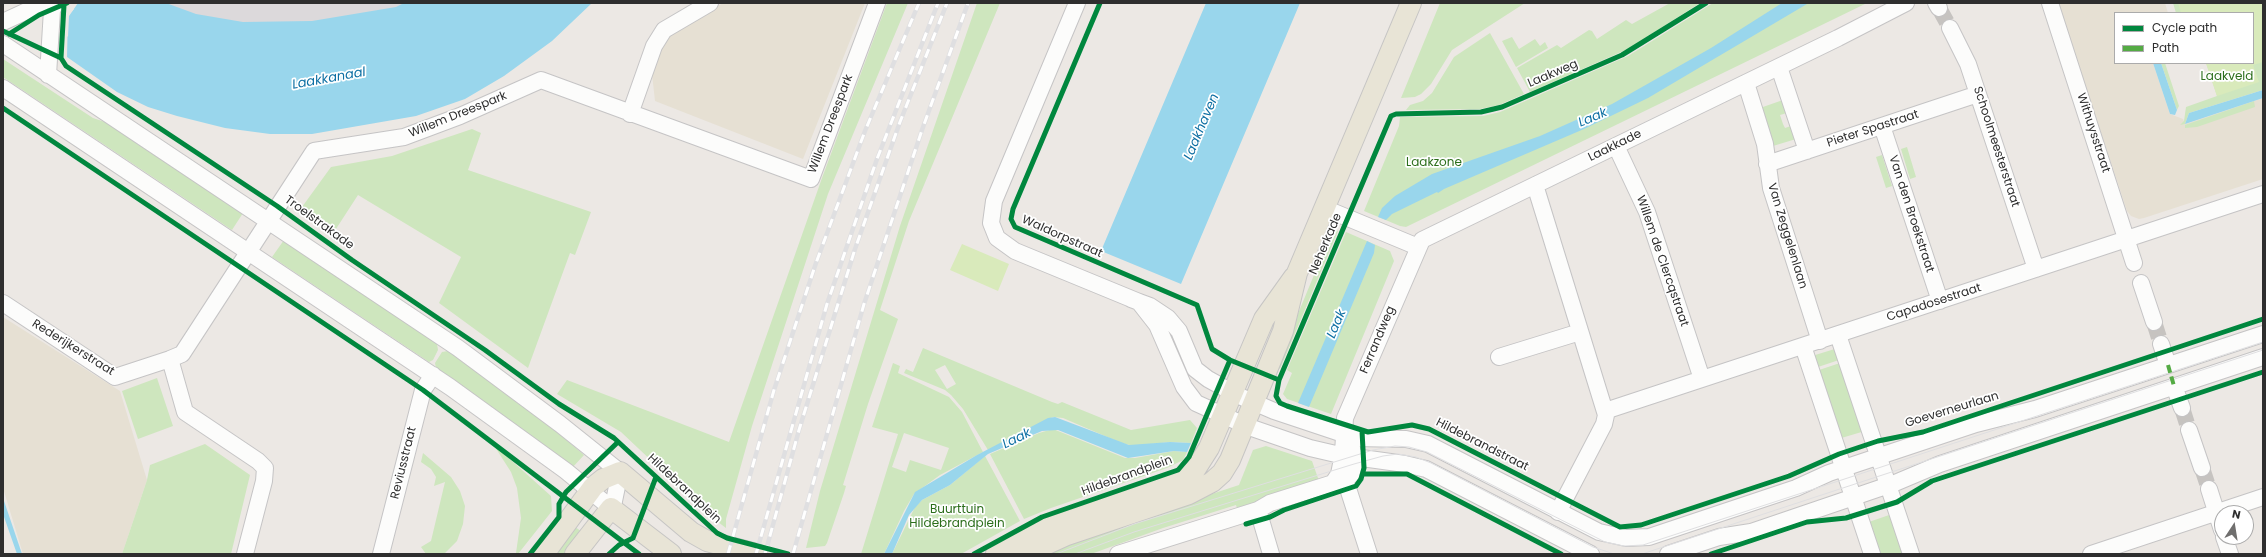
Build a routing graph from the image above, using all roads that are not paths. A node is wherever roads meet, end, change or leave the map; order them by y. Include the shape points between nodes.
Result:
1 (56, 3) edge
2 (710, 3) edge
3 (877, 3) edge
4 (1077, 3) edge
5 (1411, 3) edge
6 (1906, 3) edge
7 (2050, 3) edge
8 (38, 6) edge
9 (3, 22) edge
10 (1950, 28) tunnel mouth
11 (3, 44) edge
12 (1779, 67) junction
13 (48, 75) junction
14 (1746, 83) junction
15 (3, 88) edge
16 (1978, 94) junction
17 (630, 114) junction
18 (1882, 126) junction
19 (1616, 146) junction
20 (1807, 151) junction
21 (1767, 164) junction
22 (1535, 185) junction
23 (2263, 194) edge
24 (1324, 208) junction
25 (268, 220) junction
26 (2127, 239) junction
27 (1418, 247) junction
28 (247, 252) junction
29 (2134, 263) dead end
30 (2036, 269) junction
31 (1297, 274) junction
32 (2141, 283) dead end
33 (1131, 299) junction
34 (1940, 301) junction
35 (3, 303) edge
36 (2154, 322) tunnel mouth
37 (1580, 332) junction
38 (2263, 334) edge
39 (1838, 335) junction
40 (1820, 341) junction
41 (2161, 344) tunnel mouth
42 (1803, 346) junction
43 (1499, 357) dead end
44 (2263, 357) edge
45 (170, 359) junction
46 (2168, 365) junction
47 (433, 375) junction
48 (1702, 379) junction
49 (2174, 386) junction
50 (1232, 393) junction
51 (1254, 403) junction
52 (2182, 408) tunnel mouth
53 (1605, 411) junction
54 (1223, 416) junction
55 (1244, 425) junction
56 (2189, 430) tunnel mouth
57 (1344, 435) junction
58 (1349, 456) junction
59 (1878, 456) junction
60 (1843, 468) junction
61 (2202, 468) tunnel mouth
62 (620, 472) junction
63 (1339, 481) junction
64 (1888, 486) junction
65 (2209, 489) tunnel mouth
66 (590, 491) junction
67 (1853, 497) junction
68 (2263, 497) edge
69 (2214, 505) edge
70 (2238, 505) edge
71 (611, 508) junction
72 (1258, 510) junction
73 (1558, 512) junction
74 (2214, 513) edge
75 (682, 526) junction
76 (1623, 538) joint
77 (2123, 549) edge
78 (672, 553) edge
79 (245, 554) edge
80 (381, 554) edge
81 (544, 554) edge
82 (575, 554) edge
83 (707, 554) edge
84 (756, 554) edge
85 (996, 554) edge
86 (1025, 554) edge
87 (1118, 554) edge
88 (1272, 554) edge
89 (1369, 554) edge
90 (1591, 554) edge
91 (1668, 554) edge
92 (1872, 554) edge
93 (1910, 554) edge
94 (2091, 554) edge

1 - 13 street via 52,10
2 - 17 street via 664,30 654,46
3 - 17 street, Willem Dreespark via 811,178
4 - 33 street via 996,195 991,212 991,228 997,238 1010,248
5 - 24 main road, Neherkade
6 - 12 street, Laakkade
7 - 26 street, Withuysstraat
8 - 9 street
10 - 16 street, Schoolmeesterstraat via 1964,53
11 - 13 street, Troelstrakade
12 - 14 street, Laakkade
12 - 20 street
13 - 25 street, Troelstrakade
14 - 19 street, Laakkade
14 - 21 street, Van Zeggelenlaan via 1764,140
15 - 28 street
16 - 18 street, Pieter Spastraat
16 - 30 street, Schoolmeesterstraat
17 - 25 street, Willem Dreespark via 541,80 460,116 404,137 314,151
18 - 20 street, Pieter Spastraat
18 - 34 street, Van den Broekstraat
19 - 22 street, Laakkade
19 - 48 street, Willem de Clercqstraat via 1647,212
20 - 21 street, Pieter Spastraat
21 - 40 street, Van Zeggelenlaan via 1771,188
22 - 27 street, Laakkade via 1422,240
22 - 37 street
23 - 26 street, Capadosestraat
24 - 27 street
24 - 31 main road, Neherkade
25 - 28 street, Willem Dreespark
25 - 62 street, Troelstrakade via 475,360
26 - 29 street, Withuysstraat
26 - 30 street, Capadosestraat
27 - 57 street, Ferrandweg via 1345,418
28 - 45 street, Willem Dreespark via 182,354
28 - 47 street
30 - 34 street, Capadosestraat
31 - 50 main road, Neherkade via 1267,314
31 - 51 main road, Neherkade via 1283,331
32 - 36 street
33 - 50 street via 1150,306 1168,318 1179,331 1195,369
33 - 54 street via 1145,308 1158,325 1190,397 1196,403
34 - 39 street, Capadosestraat
35 - 45 street, Rederijkerstraat via 115,377
37 - 43 street
37 - 53 street
38 - 46 street, Goeverneurlaan
39 - 40 street, Capadosestraat
39 - 59 street
40 - 42 street, Capadosestraat
41 - 46 street
42 - 48 street, Capadosestraat
42 - 60 street
44 - 49 street
45 - 79 street via 185,412 265,468
46 - 59 street, Goeverneurlaan via 2035,409 1982,422
47 - 66 street
47 - 80 street, Reviusstraat via 422,390
48 - 53 street, Capadosestraat
49 - 52 street
49 - 64 street via 1940,464
50 - 51 street
50 - 54 main road, Hildebrandplein
51 - 55 main road, Neherkade
51 - 57 street, Hildebrandstraat
53 - 73 street via 1604,424
54 - 55 street
54 - 85 main road, Hildebrandplein via 1203,460 1183,479 1054,524
55 - 58 street via 1310,448
55 - 86 main road via 1227,466 1209,484 1182,497 1059,538
56 - 61 street
57 - 58 street
57 - 73 street, Hildebrandstraat via 1365,439 1406,439 1428,444
58 - 63 street via 1352,474
58 - 90 street via 1406,464 1426,470
59 - 60 street, Goeverneurlaan
59 - 64 street
60 - 67 street
60 - 76 street, Goeverneurlaan via 1796,488 1649,537
62 - 66 main road via 603,479
62 - 71 street via 616,498
62 - 75 main road, Hildebrandplein
63 - 72 street via 1270,502
63 - 89 street
64 - 67 street
64 - 93 street
65 - 69 street
66 - 71 street
66 - 81 main road
67 - 91 street via 1747,533 1719,537
67 - 92 street
68 - 70 street
71 - 78 main road
71 - 82 main road
72 - 87 street
72 - 88 street
73 - 76 street, Hildebrandstraat via 1599,532
74 - 77 street
75 - 83 main road, Hildebrandplein
75 - 84 main road, Hildebrandplein via 707,540
77 - 94 street

